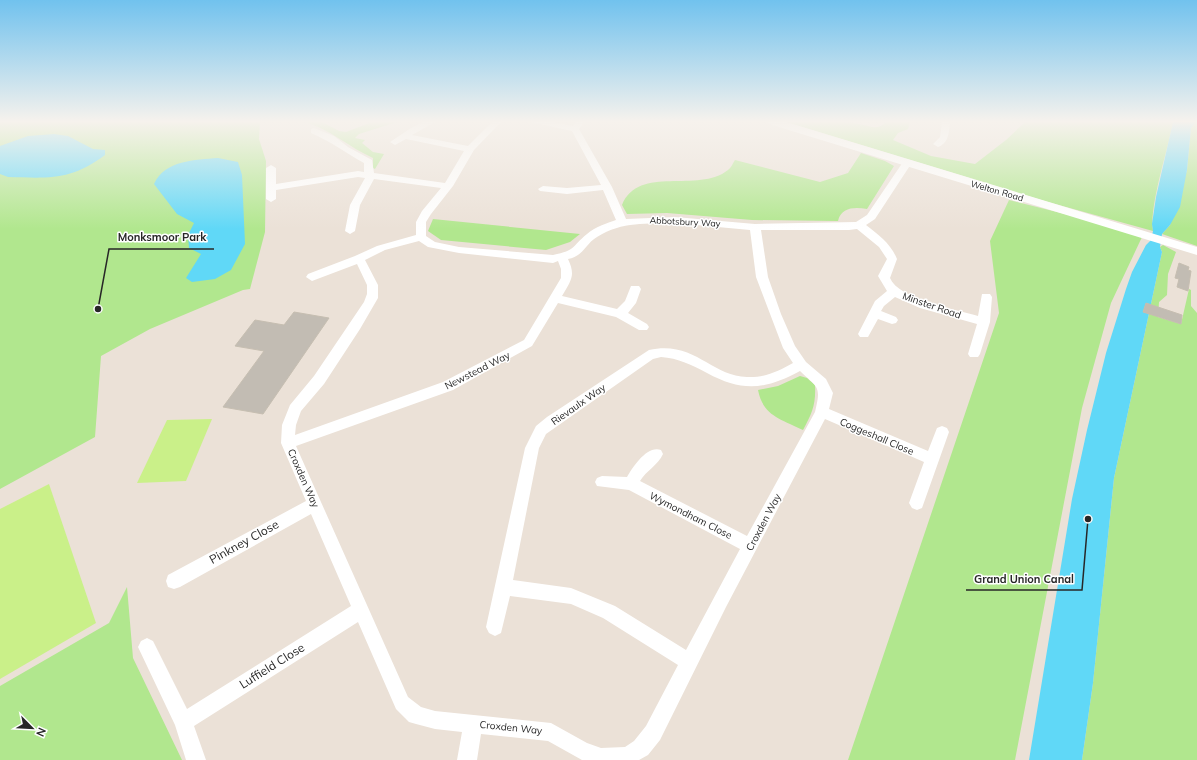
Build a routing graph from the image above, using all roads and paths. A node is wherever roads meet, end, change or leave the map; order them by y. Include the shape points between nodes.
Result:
1 (361, 157) edge
2 (465, 157) edge
3 (592, 157) edge
4 (885, 157) edge
5 (906, 164) junction
6 (271, 168) dead end
7 (369, 174) junction
8 (448, 186) junction
9 (607, 187) junction
10 (272, 188) junction
11 (543, 189) dead end
12 (271, 199) dead end
13 (622, 222) junction
14 (859, 225) junction
15 (755, 228) junction
16 (350, 231) dead end
17 (421, 236) junction
18 (1197, 251) edge
19 (562, 258) junction
20 (359, 259) junction
21 (312, 277) dead end
22 (636, 289) dead end
23 (894, 291) junction
24 (986, 296) dead end
25 (556, 298) junction
26 (874, 313) junction
27 (620, 314) junction
28 (892, 320) dead end
29 (984, 322) junction
30 (643, 327) dead end
31 (864, 334) dead end
32 (974, 354) dead end
33 (801, 365) junction
34 (822, 412) junction
35 (942, 432) dead end
36 (288, 444) junction
37 (656, 454) dead end
38 (932, 459) junction
39 (602, 482) dead end
40 (631, 484) junction
41 (917, 503) dead end
42 (315, 504) junction
43 (750, 546) junction
44 (174, 581) dead end
45 (503, 587) junction
46 (361, 610) junction
47 (495, 627) dead end
48 (147, 648) dead end
49 (690, 663) junction
50 (183, 722) junction
51 (473, 723) junction
52 (627, 758) edge
53 (196, 760) edge
54 (467, 760) edge

1 - 7 street via 369,162
2 - 8 street
3 - 9 street
4 - 5 street, Welton Road
5 - 14 street via 877,209
5 - 18 street, Welton Road
6 - 10 street
7 - 8 street
7 - 10 street
7 - 16 street via 368,184 355,205
8 - 17 street via 421,222
9 - 11 street via 567,191
9 - 13 street
10 - 12 street
13 - 15 street, Abbotsbury Way via 675,220
13 - 19 street, Abbotsbury Way via 591,236 580,249
14 - 15 street, Abbotsbury Way via 834,228
14 - 23 street, Minster Road via 890,253 892,259 884,276 886,283
15 - 33 street, Croxden Way via 763,280 789,348
17 - 19 street, Abbotsbury Way via 432,245 459,250 544,259
17 - 20 street via 381,248
19 - 25 street, Newstead Way via 567,269 567,278
20 - 21 street
20 - 36 street, Croxden Way via 371,280 373,294 356,326 319,380 295,409 289,425
22 - 27 street via 630,303
23 - 26 street via 879,304
23 - 29 street, Minster Road via 912,300
24 - 29 street
25 - 27 street
25 - 36 street, Newstead Way via 528,343 448,386
26 - 28 street
26 - 31 street
27 - 30 street
29 - 32 street
33 - 34 street, Croxden Way via 821,382 826,393
33 - 45 street, Rievaulx Way via 767,380 738,381 687,357 672,352 659,352 649,356 552,421 541,430 532,448
34 - 38 street, Coggeshall Close
34 - 43 street, Croxden Way
35 - 38 street
36 - 42 street, Croxden Way
37 - 40 street via 638,471
38 - 41 street
39 - 40 street, Wymondham Close
40 - 43 street, Wymondham Close
42 - 44 street, Pinkney Close
42 - 46 street, Croxden Way
43 - 49 street, Croxden Way
45 - 47 street, Rievaulx Way
45 - 49 street via 571,596 609,612
46 - 50 street, Luffield Close
46 - 51 street, Croxden Way via 402,703 416,715 435,720
48 - 50 street
49 - 52 street, Croxden Way via 653,733 641,748
50 - 53 street
51 - 52 street, Croxden Way via 551,732 581,750 601,758
51 - 54 street

